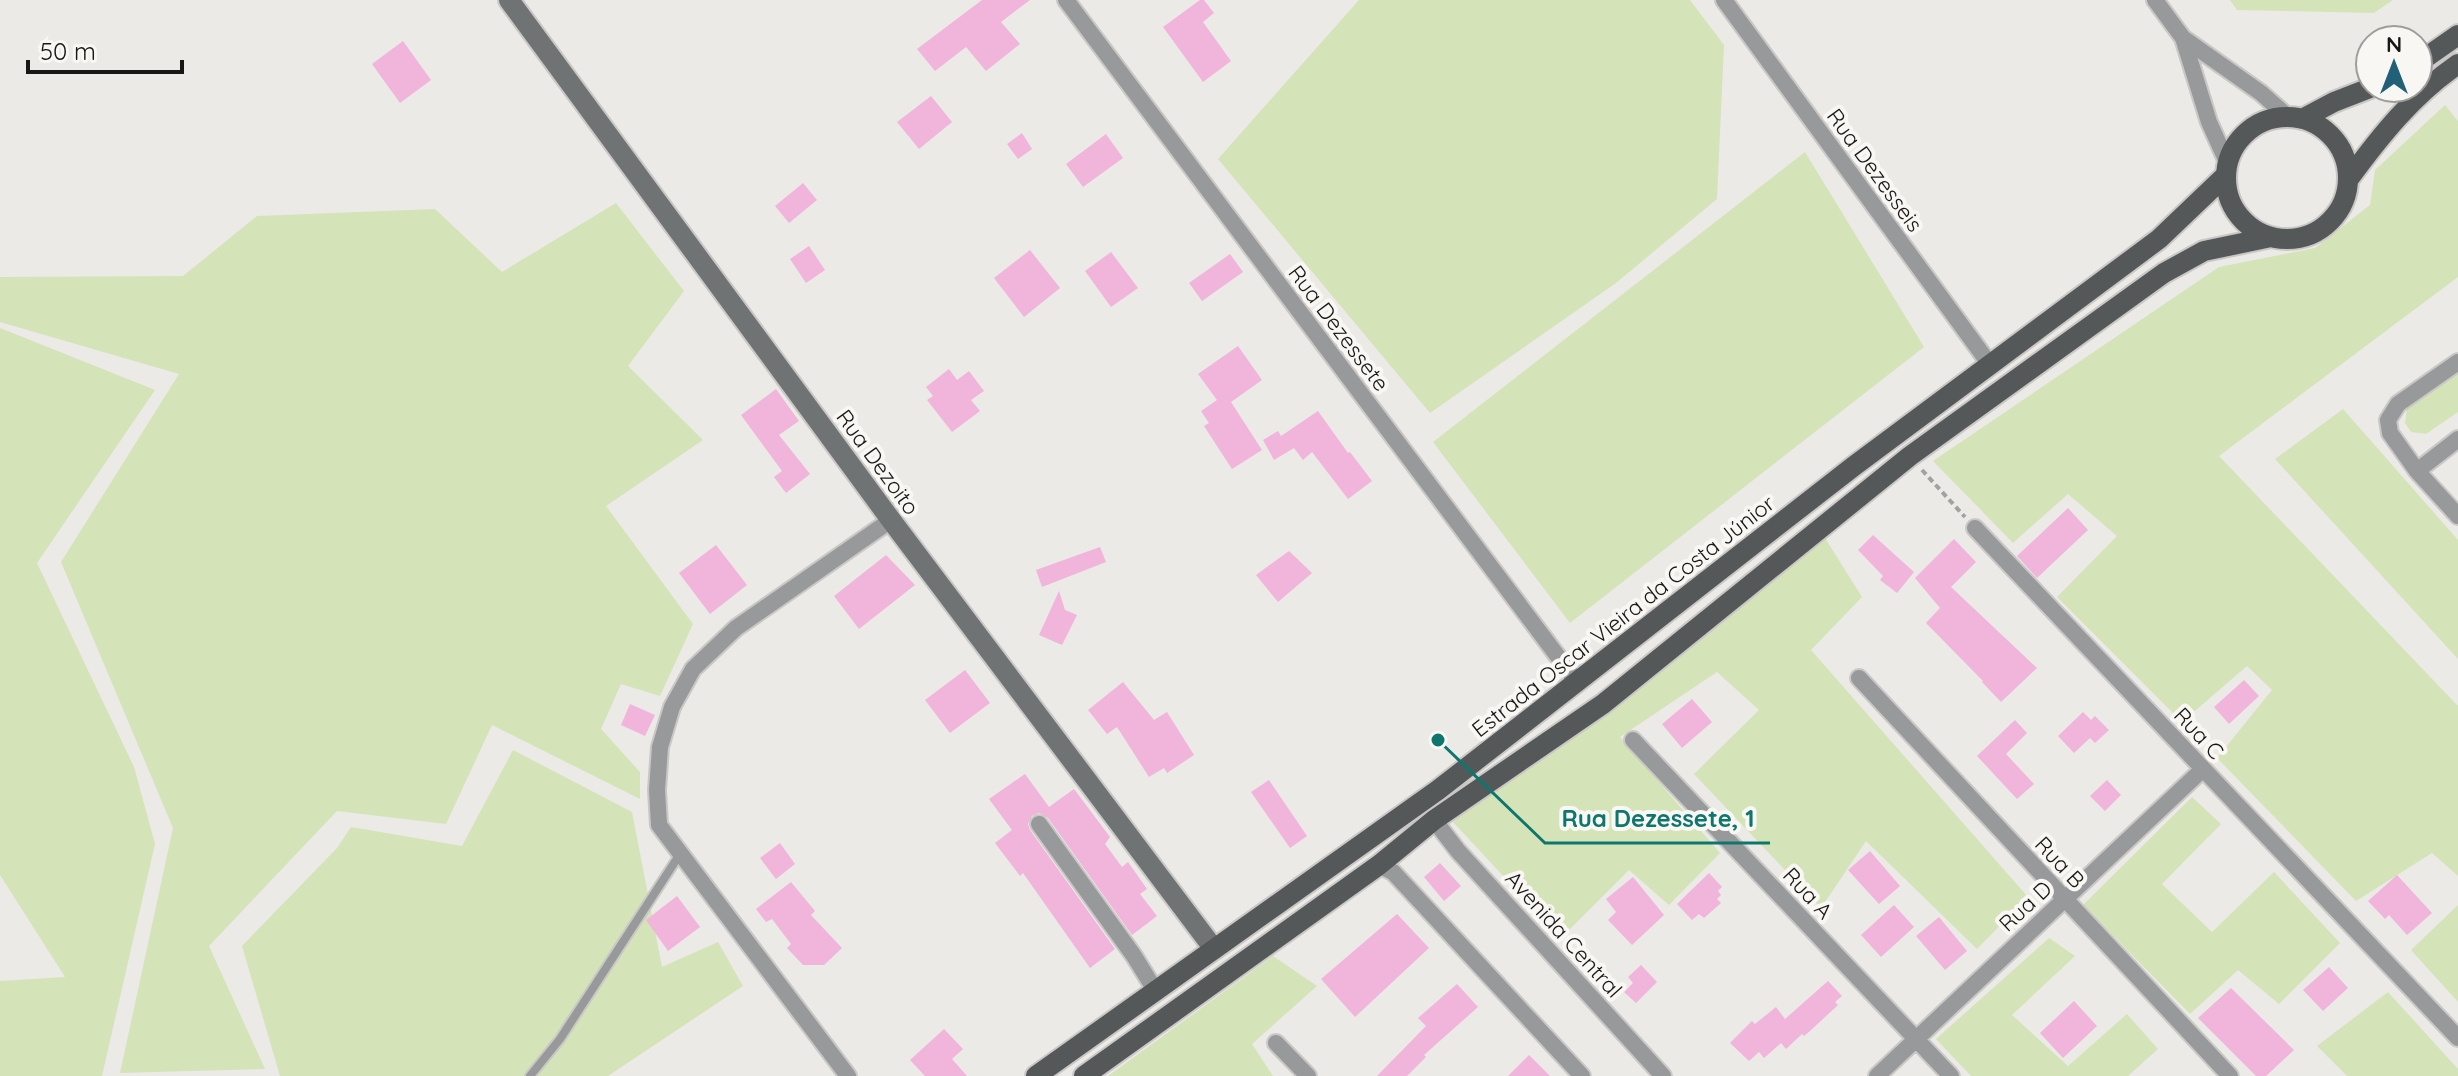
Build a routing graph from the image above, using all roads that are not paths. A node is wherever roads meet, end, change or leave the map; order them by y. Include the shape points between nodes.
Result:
1 (509, 0) edge
2 (1066, 0) edge
3 (1724, 0) edge
4 (2155, 0) edge
5 (2458, 35) edge
6 (2183, 38) junction
7 (2434, 52) edge
8 (2458, 64) edge
9 (2354, 94) edge
10 (2295, 118) junction
11 (2226, 169) junction
12 (2348, 180) junction
13 (2271, 237) junction
14 (2458, 362) edge
15 (1991, 366) junction
16 (2458, 439) edge
17 (2417, 471) junction
18 (2458, 516) edge
19 (891, 520) junction
20 (1975, 528) road end
21 (1859, 678) dead end
22 (1577, 682) junction
23 (1633, 740) dead end
24 (2203, 769) junction
25 (1434, 820) junction
26 (1039, 824) dead end
27 (680, 854) junction
28 (1379, 865) junction
29 (2065, 899) junction
30 (1214, 949) junction
31 (1155, 990) junction
32 (2458, 1038) edge
33 (1917, 1039) junction
34 (1276, 1043) dead end
35 (530, 1076) edge
36 (848, 1076) edge
37 (1036, 1076) edge
38 (1084, 1076) edge
39 (1308, 1076) edge
40 (1582, 1076) edge
41 (1663, 1076) edge
42 (1877, 1076) edge
43 (1951, 1076) edge
44 (2230, 1076) edge

1 - 19 main road, Rua Dezoito
2 - 22 street, Rua Dezessete
3 - 15 street, Rua Dezesseis
4 - 6 street
5 - 7 main road
6 - 10 street
6 - 11 street
8 - 12 main road via 2413,99
9 - 10 main road
10 - 11 main road via 2275,118 2250,129 2239,138
10 - 12 main road via 2315,123 2336,141
11 - 13 main road via 2226,190 2237,215
11 - 15 main road, Estrada Oscar Vieira da Costa Júnior via 2159,239
12 - 13 main road via 2341,206 2324,227 2298,238
13 - 25 main road via 2204,251 2164,273 1910,456 1603,704
14 - 17 street via 2398,404 2388,420 2390,433
15 - 22 main road, Estrada Oscar Vieira da Costa Júnior
16 - 17 street
17 - 18 street
19 - 27 street via 736,628 693,669 672,707 660,747 659,825
19 - 30 main road, Rua Dezoito
20 - 24 street, Rua C
21 - 29 street, Rua B
22 - 30 main road, Estrada Oscar Vieira da Costa Júnior via 1438,790
23 - 33 street, Rua A
24 - 29 street, Rua D
24 - 32 street, Rua C
25 - 28 main road
25 - 41 street, Avenida Central
26 - 31 street
27 - 35 lane via 560,1039
27 - 36 street
28 - 38 main road
28 - 40 street via 1393,872
29 - 33 street, Rua D
29 - 44 street, Rua B
30 - 31 main road, Estrada Oscar Vieira da Costa Júnior
31 - 37 main road, Estrada Oscar Vieira da Costa Júnior
33 - 42 street, Rua D
33 - 43 street, Rua A
34 - 39 street

